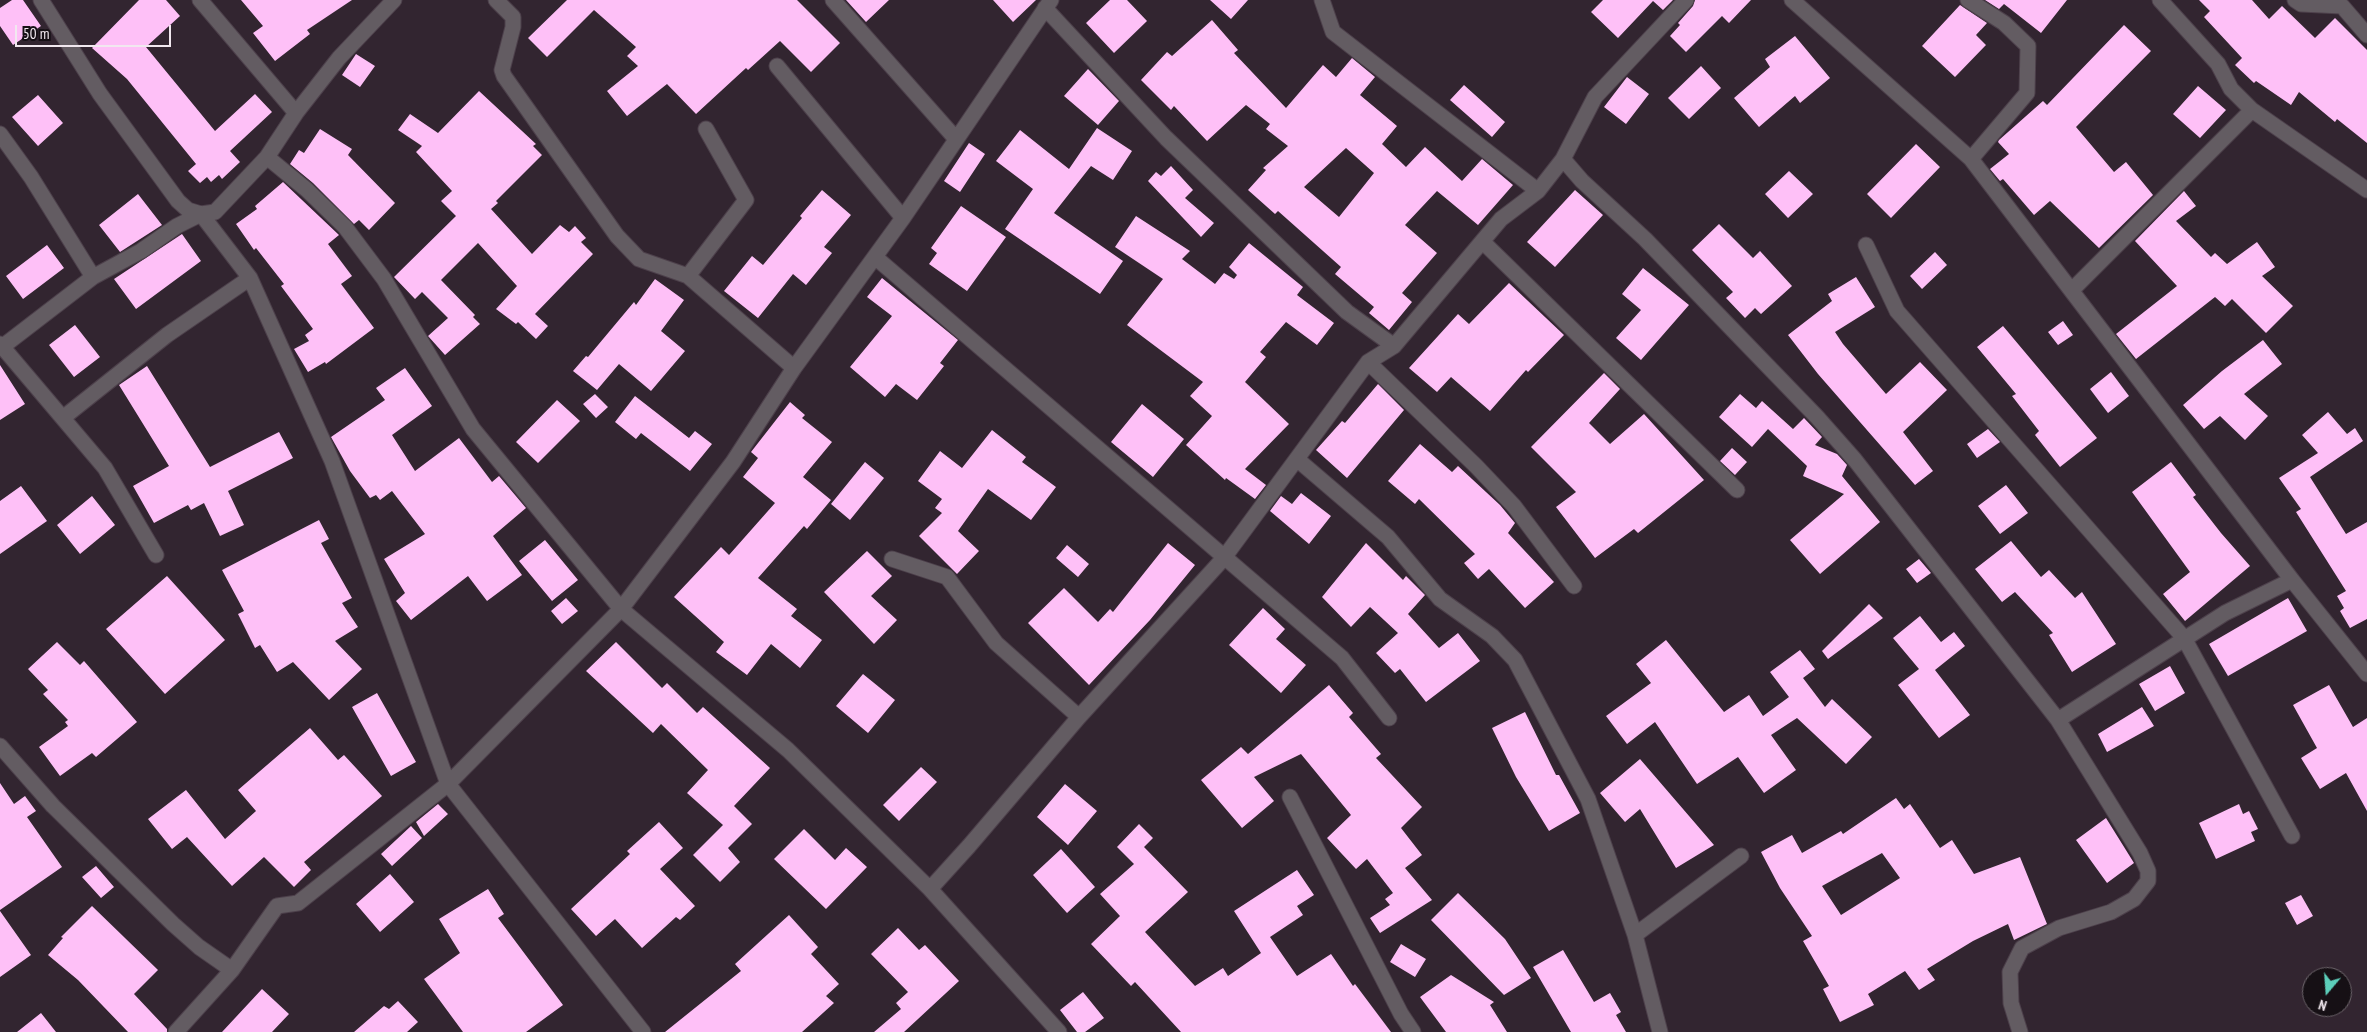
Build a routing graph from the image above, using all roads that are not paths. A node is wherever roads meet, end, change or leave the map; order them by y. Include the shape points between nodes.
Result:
1 (41, 0) edge
2 (200, 0) edge
3 (394, 0) edge
4 (496, 0) edge
5 (832, 0) edge
6 (1322, 0) edge
7 (1686, 0) edge
8 (1792, 0) edge
9 (1968, 0) edge
10 (2160, 0) edge
11 (2295, 0) edge
12 (1048, 4) edge
13 (2367, 35) edge
14 (776, 66) dead end
15 (2252, 110) junction
16 (296, 113) junction
17 (706, 129) dead end
18 (0, 134) edge
19 (956, 140) junction
20 (266, 158) junction
21 (1971, 159) junction
22 (1563, 160) junction
23 (2367, 190) edge
24 (1538, 191) junction
25 (201, 214) junction
26 (903, 218) junction
27 (1483, 242) junction
28 (1866, 246) dead end
29 (875, 257) junction
30 (688, 276) junction
31 (93, 277) junction
32 (250, 278) junction
33 (2072, 290) junction
34 (1, 345) edge
35 (1394, 346) junction
36 (1368, 362) junction
37 (794, 368) junction
38 (64, 417) junction
39 (1298, 460) junction
40 (1737, 490) dead end
41 (156, 556) dead end
42 (1223, 558) junction
43 (892, 559) dead end
44 (2292, 580) junction
45 (1574, 586) dead end
46 (621, 609) junction
47 (2184, 638) junction
48 (2367, 674) edge
49 (1079, 717) junction
50 (1389, 718) dead end
51 (2058, 720) junction
52 (0, 746) edge
53 (448, 784) junction
54 (1290, 798) dead end
55 (2292, 836) dead end
56 (1741, 856) dead end
57 (930, 889) junction
58 (1635, 936) junction
59 (232, 970) junction
60 (176, 1032) edge
61 (643, 1032) edge
62 (1059, 1032) edge
63 (1413, 1032) edge
64 (1660, 1032) edge
65 (2020, 1032) edge

1 - 25 street via 100,94 178,201 188,210
2 - 16 street
3 - 16 street via 339,58
4 - 30 street via 513,18 502,70 517,97 617,236 634,254 639,259
5 - 19 street
6 - 24 street via 1333,32
7 - 22 street via 1595,97
8 - 21 street
9 - 21 street via 2004,23 2028,46 2027,93
10 - 15 street via 2218,64 2231,89
11 - 13 street via 2301,4 2342,6
12 - 19 street
12 - 35 street via 1166,138 1340,306
14 - 26 street
15 - 23 street
15 - 33 street
16 - 20 street
17 - 30 street via 746,200
18 - 31 street via 31,177
19 - 26 street
20 - 25 street via 215,212
20 - 46 street via 308,190 345,227 384,279 473,428
21 - 33 street
22 - 24 street
22 - 51 street via 1645,239 1824,424
24 - 27 street via 1502,219
25 - 31 street
25 - 32 street
26 - 29 street
27 - 35 street
27 - 40 street
28 - 47 street via 1897,310
29 - 37 street
29 - 42 street
30 - 37 street
31 - 34 street
32 - 38 street via 166,335
32 - 53 street via 332,461
33 - 44 street
34 - 38 street
35 - 36 street
36 - 39 street
36 - 45 street via 1514,506
37 - 46 street via 733,462
38 - 41 street via 105,468
39 - 42 street
39 - 58 street via 1388,537 1440,600 1492,636 1515,660 1588,799
42 - 49 street
42 - 50 street via 1342,658
43 - 49 street via 947,577 996,643
44 - 47 street via 2254,597
44 - 48 street
46 - 53 street
46 - 57 street via 788,750
47 - 51 street
47 - 55 street
49 - 57 street
51 - 65 street via 2140,853 2148,871 2148,881 2134,899 2111,912 2058,928 2022,948 2010,972 2012,1003
52 - 59 street via 53,806 173,924
53 - 59 street via 298,903 277,906
53 - 61 street
54 - 63 street
56 - 58 street
57 - 62 street
58 - 64 street
59 - 60 street

